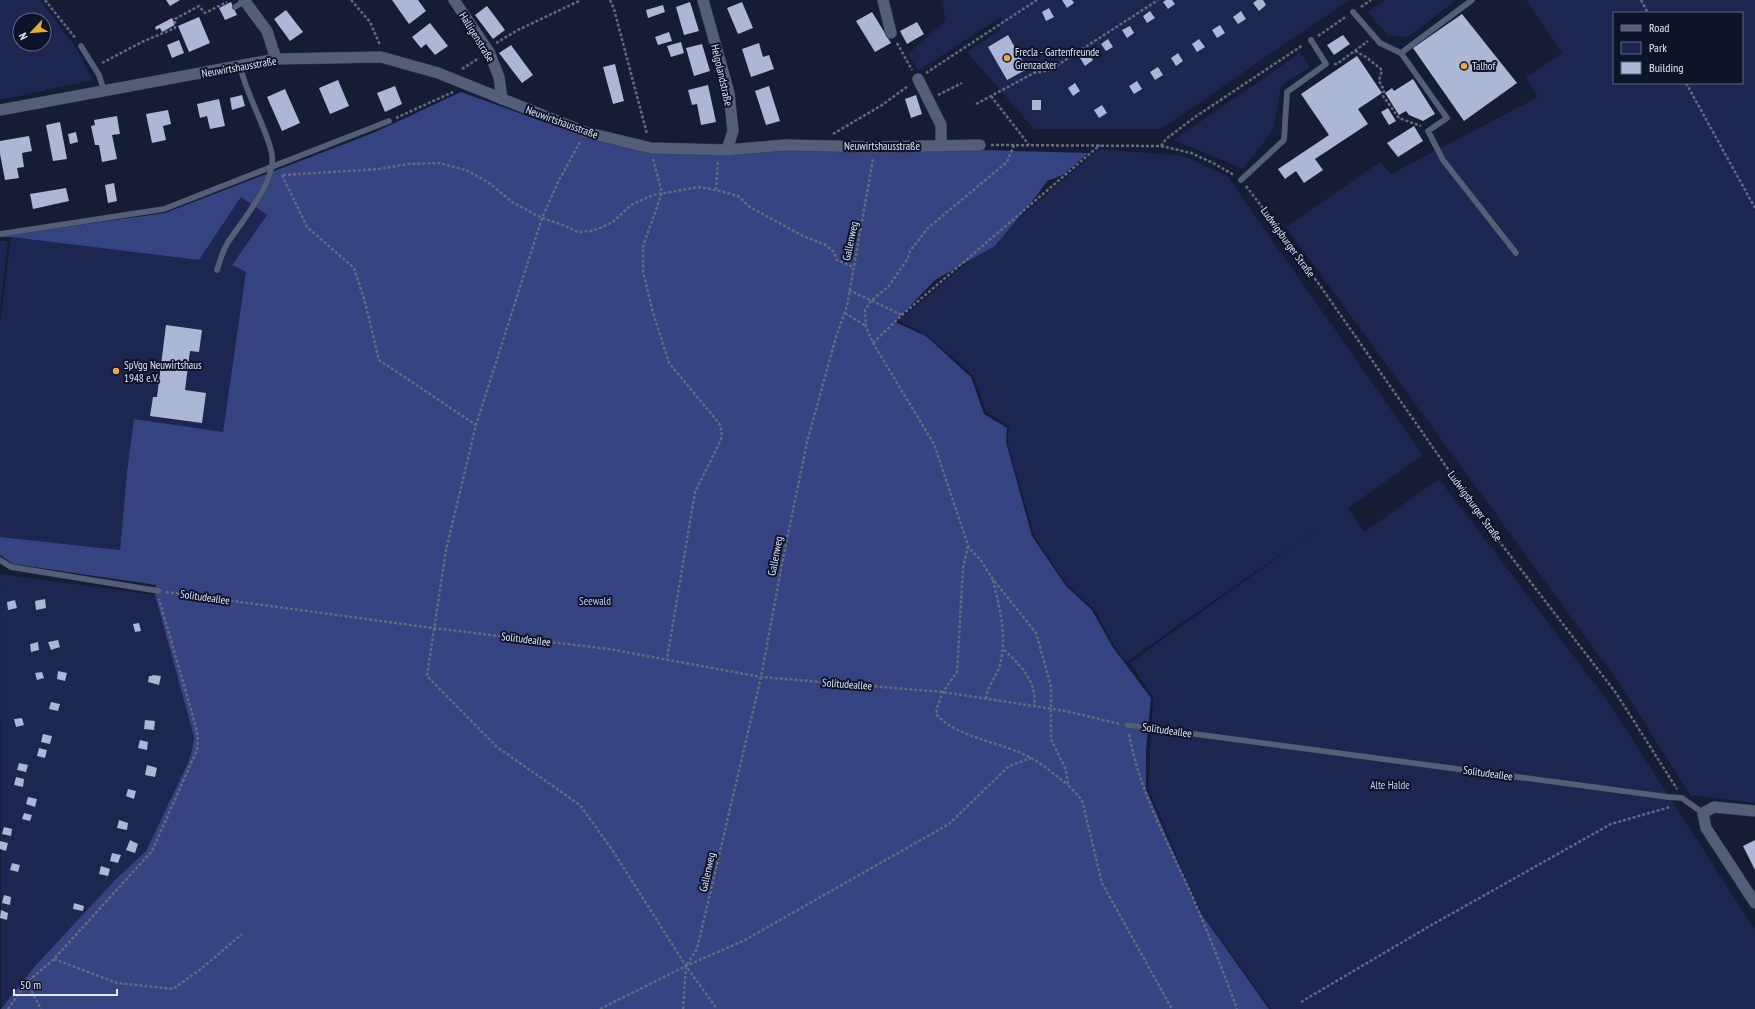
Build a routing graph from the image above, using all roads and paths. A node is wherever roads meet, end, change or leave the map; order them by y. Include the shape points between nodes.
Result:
1 (45, 0) edge
2 (350, 0) edge
3 (454, 0) edge
4 (581, 0) edge
5 (610, 0) edge
6 (703, 0) edge
7 (883, 0) edge
8 (1037, 0) edge
9 (1158, 0) edge
10 (1371, 0) edge
11 (1472, 0) edge
12 (1641, 0) edge
13 (245, 1) edge
14 (225, 3) dead end
15 (235, 7) dead end
16 (1353, 12) junction
17 (1647, 12) edge
18 (890, 33) joint
19 (1375, 36) junction
20 (1311, 40) junction
21 (81, 46) joint
22 (492, 46) dead end
23 (1355, 51) junction
24 (1401, 53) junction
25 (381, 57) junction
26 (479, 58) dead end
27 (276, 59) junction
28 (1326, 64) junction
29 (240, 66) junction
30 (101, 68) joint
31 (465, 68) dead end
32 (99, 74) junction
33 (918, 79) junction
34 (962, 83) dead end
35 (1687, 84) edge
36 (104, 91) junction
37 (991, 96) junction
38 (502, 99) junction
39 (436, 100) dead end
40 (929, 100) junction
41 (976, 104) dead end
42 (0, 110) edge
43 (398, 117) dead end
44 (389, 121) dead end
45 (1428, 131) junction
46 (585, 132) junction
47 (980, 145) joint
48 (1014, 145) junction
49 (1029, 145) junction
50 (1100, 145) junction
51 (816, 146) junction
52 (941, 146) junction
53 (1161, 146) junction
54 (874, 147) junction
55 (651, 148) junction
56 (723, 150) junction
57 (273, 166) junction
58 (283, 175) junction
59 (1241, 180) junction
60 (716, 190) junction
61 (662, 193) junction
62 (1755, 208) edge
63 (542, 218) junction
64 (0, 234) edge
65 (1516, 253) dead end
66 (853, 267) junction
67 (217, 270) dead end
68 (849, 290) junction
69 (871, 301) junction
70 (845, 313) junction
71 (902, 315) junction
72 (866, 326) junction
73 (873, 344) junction
74 (476, 425) junction
75 (968, 545) junction
76 (0, 560) edge
77 (992, 578) junction
78 (159, 591) junction
79 (433, 628) junction
80 (1004, 650) junction
81 (666, 659) junction
82 (761, 677) junction
83 (943, 692) junction
84 (986, 699) junction
85 (1034, 706) junction
86 (1051, 709) junction
87 (1128, 725) junction
88 (1031, 758) junction
89 (1068, 785) junction
90 (1684, 799) junction
91 (1755, 811) edge
92 (1703, 812) junction
93 (1755, 904) edge
94 (242, 934) dead end
95 (54, 959) junction
96 (686, 966) junction
97 (27, 982) junction
98 (1301, 1002) dead end
99 (8, 1009) edge
100 (41, 1009) edge
101 (600, 1009) edge
102 (683, 1009) edge
103 (717, 1009) edge
104 (1172, 1009) edge
105 (1237, 1009) edge

1 - 21 path
2 - 25 path via 370,22 381,47
3 - 38 street, Halligenstraße via 489,52 499,77
4 - 22 path via 508,35
5 - 55 path
6 - 56 street, Helgolandstraße via 728,93 733,131
7 - 18 street
8 - 33 path
9 - 37 path via 1050,70 1034,74
10 - 16 path
11 - 24 lane
12 - 17 path
13 - 15 lane
13 - 27 street via 268,31
14 - 30 path via 205,13 199,6 175,18 175,28 103,61
16 - 19 lane
16 - 20 path
18 - 33 path
19 - 23 path
19 - 24 lane via 1380,43
20 - 28 lane
20 - 53 path via 1195,117 1166,138
21 - 32 lane
23 - 28 path via 1337,64
23 - 45 path via 1382,70 1379,81 1384,90 1383,96 1399,118 1418,124
24 - 45 lane via 1447,118
25 - 27 street, Neuwirtshausstraße
25 - 38 street, Neuwirtshausstraße via 438,73
26 - 31 path
27 - 29 street, Neuwirtshausstraße
28 - 59 lane via 1287,92 1284,140
29 - 36 street, Neuwirtshausstraße
29 - 57 lane via 272,151
30 - 32 lane
32 - 36 lane
33 - 40 street
33 - 51 path
34 - 40 path
35 - 62 path
36 - 42 street, Neuwirtshausstraße
37 - 41 path
37 - 49 path
38 - 46 street, Neuwirtshausstraße
39 - 43 path
40 - 52 street via 941,125
44 - 57 lane
45 - 65 lane via 1443,160
46 - 55 street, Neuwirtshausstraße
46 - 63 path
47 - 48 path
47 - 52 street, Neuwirtshausstraße
48 - 49 path
48 - 69 path via 1007,162 928,228 910,251 889,286
49 - 50 path
50 - 53 path
50 - 71 path
51 - 54 street, Neuwirtshausstraße
51 - 56 street, Neuwirtshausstraße via 785,145
52 - 54 street, Neuwirtshausstraße
53 - 59 path, Ludwigsburger Straße via 1191,153
54 - 66 path, Gallenweg
55 - 56 street, Neuwirtshausstraße
55 - 61 path
56 - 60 path
57 - 58 path
57 - 64 lane via 164,209
57 - 67 lane via 254,206 226,246
58 - 63 path via 439,163 466,170 488,182 512,202
58 - 74 path via 307,227 354,268 379,360
59 - 90 path, Ludwigsburger Straße via 1321,287 1489,528 1616,692
60 - 61 path via 699,187
60 - 66 path via 738,196 750,207 824,244 834,252 837,260
61 - 63 path via 631,205 614,221 591,231 578,232
61 - 81 path via 644,246 644,272 652,309 669,364 722,431 721,440 695,492
63 - 74 path
66 - 68 path, Gallenweg
68 - 69 path
68 - 70 path, Gallenweg
69 - 71 path
69 - 72 path via 865,310
70 - 72 path
70 - 82 path, Gallenweg via 807,442
71 - 73 path
72 - 73 path
73 - 75 path via 934,444
74 - 79 path via 446,550
75 - 77 path
75 - 83 path via 963,568 957,672
76 - 78 lane via 11,567
77 - 80 path via 1001,614
77 - 86 path via 1036,633 1051,686
78 - 79 path, Solitudeallee
78 - 95 path via 198,736 197,750 152,852
79 - 81 path, Solitudeallee via 609,649
79 - 96 path via 427,676 497,747 580,805
80 - 84 path via 998,670 987,690
80 - 85 path via 1018,663 1031,682 1036,698
81 - 82 path, Solitudeallee
82 - 83 path, Solitudeallee
82 - 96 path, Gallenweg via 697,949
83 - 84 path, Solitudeallee
83 - 88 path via 936,714 941,720 965,733
84 - 85 path, Solitudeallee
85 - 86 path, Solitudeallee
86 - 87 path, Solitudeallee
86 - 89 path via 1051,739 1066,770
87 - 90 lane, Solitudeallee
87 - 105 path via 1132,751 1148,800 1217,955
88 - 89 path
88 - 96 path via 1008,766 950,824 743,941
89 - 104 path via 1082,800 1102,883
90 - 92 lane
90 - 98 path via 1679,805 1611,824 1434,923
91 - 92 street via 1714,806
92 - 93 street via 1706,828
94 - 95 path via 173,989 117,983
95 - 97 path
96 - 101 path
96 - 102 path
96 - 103 path
97 - 99 path
97 - 100 path

